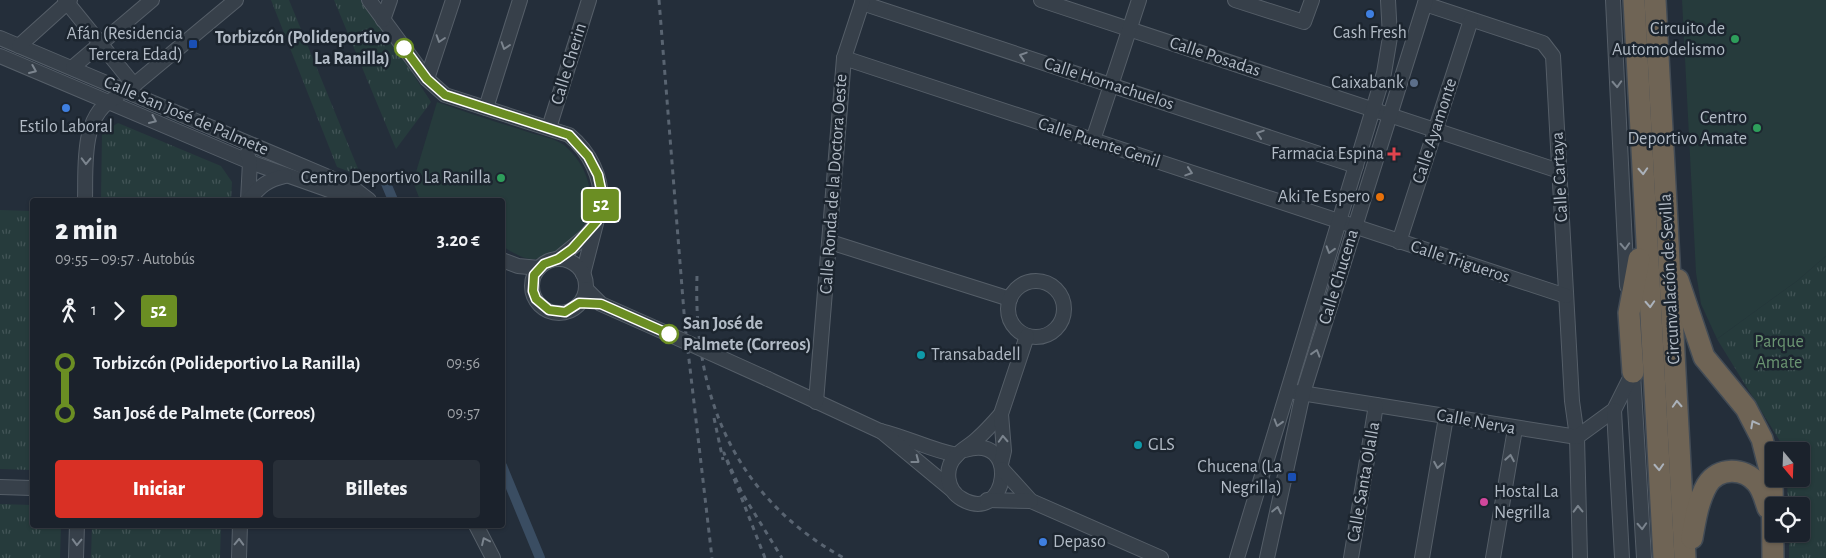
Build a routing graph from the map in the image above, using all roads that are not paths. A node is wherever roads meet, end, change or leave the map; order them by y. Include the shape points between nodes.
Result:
1 (152, 0) edge
2 (369, 0) edge
3 (390, 0) edge
4 (453, 0) edge
5 (520, 0) edge
6 (589, 0) edge
7 (1041, 0) edge
8 (1139, 0) edge
9 (1235, 0) edge
10 (1312, 0) edge
11 (1388, 0) edge
12 (1613, 0) edge
13 (1634, 0) edge
14 (1657, 0) edge
15 (68, 1) edge
16 (235, 1) edge
17 (862, 2) edge
18 (1426, 2) edge
19 (383, 20) junction
20 (1471, 20) junction
21 (1129, 29) junction
22 (0, 38) edge
23 (99, 43) junction
24 (19, 46) junction
25 (0, 56) edge
26 (844, 58) junction
27 (72, 67) junction
28 (427, 79) junction
29 (67, 84) junction
30 (1111, 85) junction
31 (131, 89) junction
32 (109, 101) junction
33 (486, 108) junction
34 (1374, 110) junction
35 (1389, 115) junction
36 (549, 128) junction
37 (1434, 131) junction
38 (1093, 140) junction
39 (244, 141) junction
40 (250, 162) junction
41 (1356, 166) junction
42 (1559, 171) junction
43 (284, 176) junction
44 (85, 198) edge
45 (249, 198) edge
46 (251, 198) edge
47 (340, 198) edge
48 (366, 198) edge
49 (597, 221) junction
50 (1646, 221) junction
51 (1339, 222) junction
52 (1354, 227) junction
53 (830, 242) junction
54 (1399, 242) junction
55 (1669, 249) junction
56 (558, 259) junction
57 (505, 261) edge
58 (518, 266) junction
59 (539, 268) junction
60 (583, 274) junction
61 (533, 282) junction
62 (586, 289) junction
63 (1566, 296) junction
64 (1010, 299) junction
65 (579, 303) junction
66 (601, 304) junction
67 (1629, 313) junction
68 (1028, 336) junction
69 (1633, 372) junction
70 (1288, 391) junction
71 (1303, 393) junction
72 (816, 402) junction
73 (1376, 405) junction
74 (1614, 410) junction
75 (1002, 414) junction
76 (1446, 417) junction
77 (1515, 428) junction
78 (880, 431) junction
79 (1577, 437) junction
80 (961, 452) junction
81 (1002, 466) junction
82 (0, 488) edge
83 (30, 488) edge
84 (952, 489) junction
85 (1772, 497) edge
86 (1765, 498) edge
87 (987, 500) junction
88 (1031, 501) junction
89 (77, 528) edge
90 (240, 528) edge
91 (477, 528) edge
92 (1772, 542) edge
93 (1148, 555) edge
94 (76, 558) edge
95 (239, 558) edge
96 (492, 558) edge
97 (1161, 558) edge
98 (1237, 558) edge
99 (1267, 558) edge
100 (1351, 558) edge
101 (1422, 558) edge
102 (1493, 558) edge
103 (1580, 558) edge
104 (1622, 558) edge
105 (1644, 558) edge
106 (1664, 558) edge
107 (1687, 558) edge
108 (1773, 558) edge

1 - 23 street
2 - 19 street
3 - 19 street
4 -> 28 street
5 -> 33 street
6 - 36 street, Calle Cherin
7 - 21 street, Calle Posadas
8 - 21 street
9 - 10 street via 1304,22
11 - 34 street, Calle Chucena via 1390,37
12 -> 67 street
13 -> 50 highway, Circunvalación de Sevilla
14 - 55 highway, Circunvalación de Sevilla
15 - 23 street
15 - 24 street
16 - 31 street
17 - 26 street, Calle Ronda de la Doctora Oeste
30 -> 17 street, Calle Hornachuelos
18 - 20 street, Calle Cartaya
18 - 35 street, Calle Chucena
19 - 28 street
20 - 37 street, Calle Ayamonte
20 - 42 street, Calle Cartaya via 1543,43 1553,56
21 - 30 street
21 - 34 street, Calle Posadas
22 - 24 street, Calle San José de Palmete
23 - 27 street
23 - 31 street
24 - 27 street, Calle San José de Palmete
25 -> 29 street, Calle San José de Palmete
26 - 38 street, Calle Puente Genil
26 - 53 street, Calle Ronda de la Doctora Oeste
27 - 31 street, Calle San José de Palmete
28 - 33 street via 445,95
29 - 31 street
29 - 32 street, Calle San José de Palmete
30 - 38 street
41 -> 30 street, Calle Hornachuelos
31 - 32 street
31 - 39 street, Calle San José de Palmete
32 -> 40 street, Calle San José de Palmete
32 -> 44 street via 95,120 86,144
33 - 36 street
34 - 35 street, Calle Posadas
34 - 41 street, Calle Chucena
35 - 37 street, Calle Posadas
35 - 52 street, Calle Chucena
36 - 49 street via 569,135 588,156 598,175 602,194
37 - 42 street, Calle Posadas
37 - 54 street, Calle Ayamonte
38 -> 51 street, Calle Puente Genil
39 - 40 street
39 - 48 street, Calle San José de Palmete via 352,187
40 - 43 street, Calle San José de Palmete
40 - 45 street
41 - 51 street, Calle Chucena
42 - 63 street, Calle Cartaya
43 - 46 street via 271,179
43 - 47 street, Calle San José de Palmete
49 - 56 street via 586,236
49 - 60 street
50 - 67 highway
50 -> 106 highway, Circunvalación de Sevilla
51 - 52 street, Calle Puente Genil
51 -> 70 street, Calle Chucena
52 - 54 street, Calle Trigueros
71 -> 52 street, Calle Chucena
53 - 64 street
53 - 72 street, Calle Ronda de la Doctora Oeste
54 - 63 street, Calle Trigueros
85 -> 55 highway via 1772,478 1762,439 1746,408 1704,357
107 -> 55 highway, Circunvalación de Sevilla
56 - 59 street
56 - 60 street via 573,263
57 - 58 street
58 - 59 street
58 - 61 street
59 - 61 street
60 - 62 street
61 - 65 street via 536,299 549,310 565,312
62 - 65 street
62 - 66 street
63 - 79 street, Calle Cartaya
64 - 68 street via 1013,325
64 - 68 street via 1022,285 1031,282 1049,284 1060,295 1064,310 1058,326 1044,336
65 - 66 street
66 - 72 street, bridge
67 - 69 highway
68 - 75 street
69 - 74 street
69 -> 105 street
70 - 71 street, Calle Nerva
70 -> 98 street, Calle Chucena
71 - 73 street, Calle Nerva
99 -> 71 street, Calle Chucena
72 - 78 street
73 - 76 street, Calle Nerva
73 - 100 street, Calle Santa Olalla
74 - 79 street
74 - 104 street
75 - 80 street
81 -> 75 street
76 - 77 street, Calle Nerva
76 -> 101 street
77 - 79 street, Calle Nerva
102 -> 77 street
78 - 80 street via 936,451
78 -> 84 street
103 -> 79 street, Calle Cartaya
80 - 81 street via 976,448 986,450
80 - 84 street via 948,472
81 - 87 street via 1000,488
81 - 88 street
82 - 83 street
84 - 87 street via 966,501
86 - 107 highway via 1758,483 1740,471 1729,470 1718,475 1708,484 1697,511
87 - 88 street
88 - 93 street
89 -> 94 street
95 -> 90 street
96 -> 91 street
92 - 108 highway
93 - 97 street

